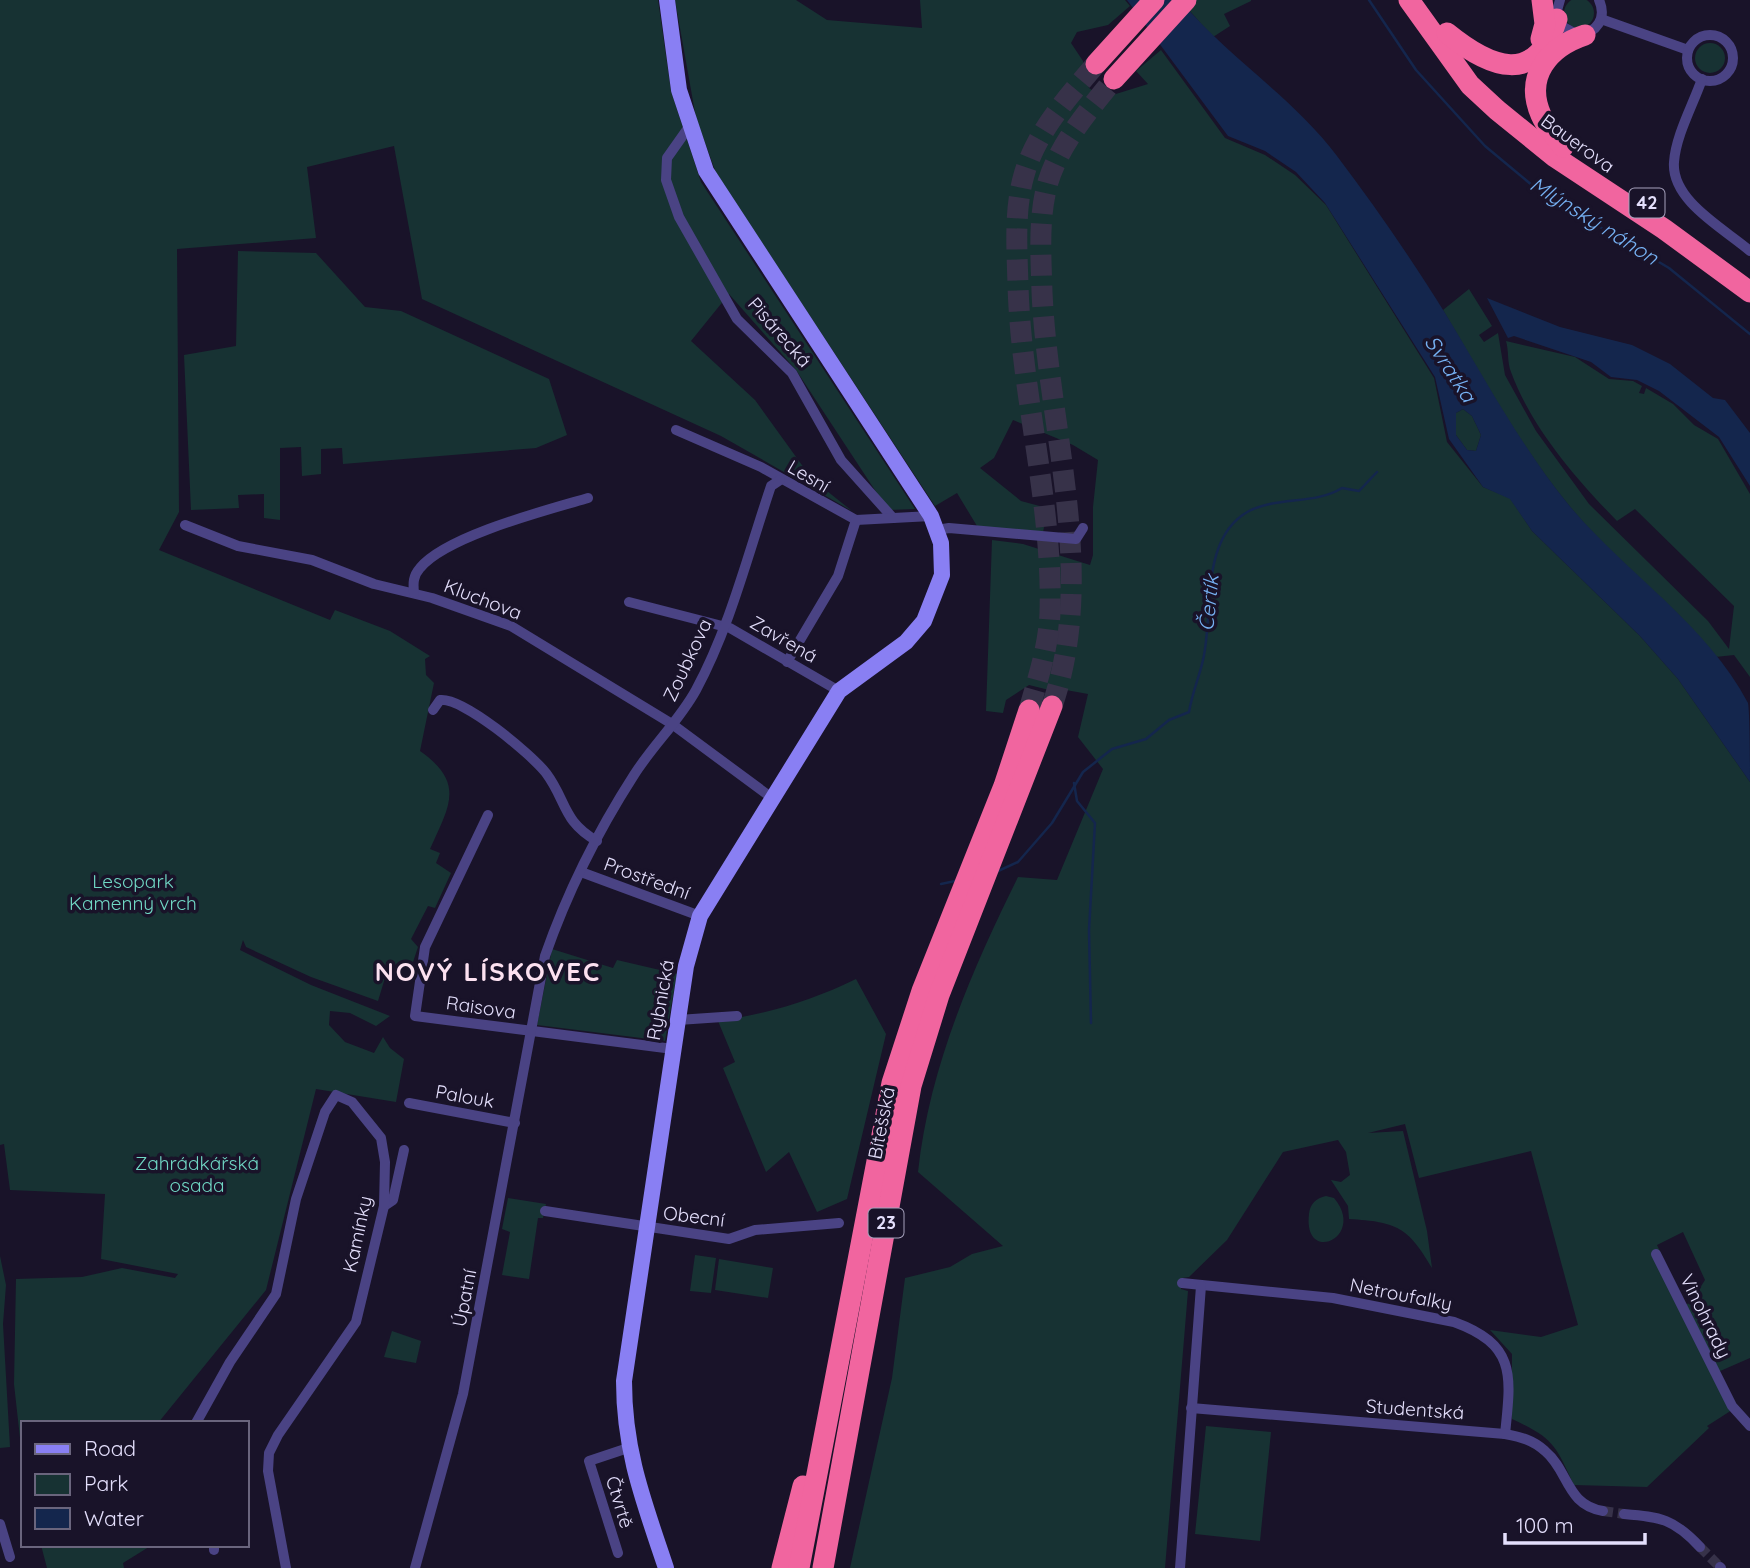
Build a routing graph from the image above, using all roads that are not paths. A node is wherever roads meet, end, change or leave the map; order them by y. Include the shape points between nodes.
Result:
1 (667, 0) edge
2 (1154, 0) edge
3 (1186, 0) edge
4 (1394, 0) edge
5 (1409, 0) edge
6 (1427, 0) edge
7 (1599, 0) edge
8 (1554, 6) edge
9 (1601, 19) junction
10 (1447, 33) junction
11 (1585, 34) junction
12 (1688, 50) junction
13 (1096, 64) tunnel mouth
14 (1114, 79) tunnel mouth
15 (1702, 79) junction
16 (1484, 98) junction
17 (691, 124) junction
18 (1559, 152) junction
19 (1750, 251) edge
20 (1750, 276) edge
21 (1750, 292) edge
22 (676, 430) dead end
23 (780, 480) junction
24 (588, 498) dead end
25 (892, 518) junction
26 (856, 520) junction
27 (934, 523) junction
28 (185, 525) dead end
29 (1083, 528) dead end
30 (414, 593) junction
31 (629, 602) dead end
32 (723, 626) junction
33 (788, 662) junction
34 (839, 691) junction
35 (1052, 706) tunnel mouth
36 (433, 710) dead end
37 (1030, 710) tunnel mouth
38 (672, 724) junction
39 (1014, 785) junction
40 (772, 798) junction
41 (488, 815) dead end
42 (597, 841) junction
43 (581, 872) junction
44 (700, 916) junction
45 (737, 1016) dead end
46 (677, 1020) junction
47 (531, 1031) junction
48 (673, 1049) junction
49 (409, 1103) dead end
50 (515, 1123) junction
51 (404, 1150) dead end
52 (384, 1206) junction
53 (545, 1211) dead end
54 (839, 1223) dead end
55 (647, 1227) junction
56 (1656, 1254) dead end
57 (1182, 1283) dead end
58 (1201, 1286) junction
59 (834, 1384) junction
60 (1191, 1408) junction
61 (197, 1421) edge
62 (1750, 1426) edge
63 (1505, 1434) junction
64 (628, 1448) junction
65 (1603, 1511) tunnel mouth
66 (1624, 1514) tunnel mouth
67 (0, 1524) edge
68 (1700, 1547) tunnel mouth
69 (618, 1553) dead end
70 (10, 1556) dead end
71 (286, 1568) edge
72 (415, 1568) edge
73 (666, 1568) edge
74 (782, 1568) edge
75 (799, 1568) edge
76 (823, 1568) edge
77 (1180, 1568) edge

1 - 17 street, Pisárecká via 679,90
2 - 13 highway
3 - 14 highway
4 - 16 highway
5 - 16 highway, Bauerova / 42
6 - 10 highway, 42
7 - 9 street
8 - 10 highway via 1538,45 1514,61 1485,61
8 - 11 street via 1571,34
9 - 11 street
9 - 12 street
10 - 18 highway, 42 via 1493,89
11 - 18 highway via 1560,45 1547,57 1535,88 1542,117
12 - 15 street via 1688,65
12 - 15 street via 1697,38 1712,35 1730,47 1732,61 1725,75
15 - 19 street via 1674,160 1676,178 1695,206
16 - 18 highway, Bauerova / 42
17 - 25 street, Pisárecká via 667,158 666,180 680,217 737,319 792,373 841,460
17 - 27 street, Pisárecká via 706,171
18 - 20 highway, 42 via 1670,218
18 - 21 highway, Bauerova / 42 via 1603,189
22 - 23 street, Lesní
23 - 26 street, Lesní
23 - 32 street, Zoubkova via 772,486
24 - 30 street via 530,514 431,557 415,575
25 - 26 street
25 - 27 street
26 - 33 street via 838,576
27 - 29 street via 1076,539
27 - 34 street, Rybnická via 942,575 924,621 906,642
28 - 30 street, Kluchova via 239,546 312,560 374,584
30 - 38 street, Kluchova via 512,626
31 - 32 street, Zavřená
32 - 33 street, Zavřená
32 - 38 street, Zoubkova via 696,689
33 - 34 street, Zavřená
34 - 40 street, Rybnická
35 - 39 highway, Bítešská / 23
36 - 42 street via 440,700 448,700 527,754 556,788 570,821
37 - 39 highway, Bítešská / 23
38 - 40 street, Kluchova
38 - 42 street, Zoubkova via 634,775
39 - 59 highway, Bítešská / 23 via 960,891 892,1083
39 - 76 highway, Bítešská / 23 via 983,888 939,995 911,1086
40 - 44 street, Rybnická
41 - 47 street, Raisova via 425,947 415,1016
42 - 43 street, Zoubkova
43 - 44 street, Prostřední
43 - 47 street, Zoubkova via 545,956
44 - 46 street, Rybnická
45 - 46 street
46 - 48 street, Rybnická
47 - 48 street, Raisova
47 - 50 street, Úpatní
48 - 55 street, Rybnická
49 - 50 street, Palouk
50 - 72 street, Úpatní via 463,1394
51 - 52 street via 393,1200
52 - 61 street, Kamínky via 381,1138 352,1102 336,1095 325,1112 296,1199 276,1294
52 - 71 street, Kamínky via 356,1322 269,1452 268,1471
53 - 55 street, Obecní
54 - 55 street, Obecní via 755,1230 729,1239
55 - 64 street, Rybnická via 624,1381
56 - 62 street, Vinohrady via 1732,1406
57 - 58 street, Netroufalky
58 - 60 street
58 - 63 street, Netroufalky via 1333,1298 1472,1329 1500,1349 1509,1368
59 - 74 highway
59 - 75 highway, Bítešská / 23
60 - 63 street, Studentská
60 - 77 street
63 - 65 street, Studentská via 1528,1438 1547,1452 1577,1500
64 - 69 street, Čtvrtě via 589,1461
64 - 73 street, Rybnická
66 - 68 street via 1662,1518
67 - 70 street

